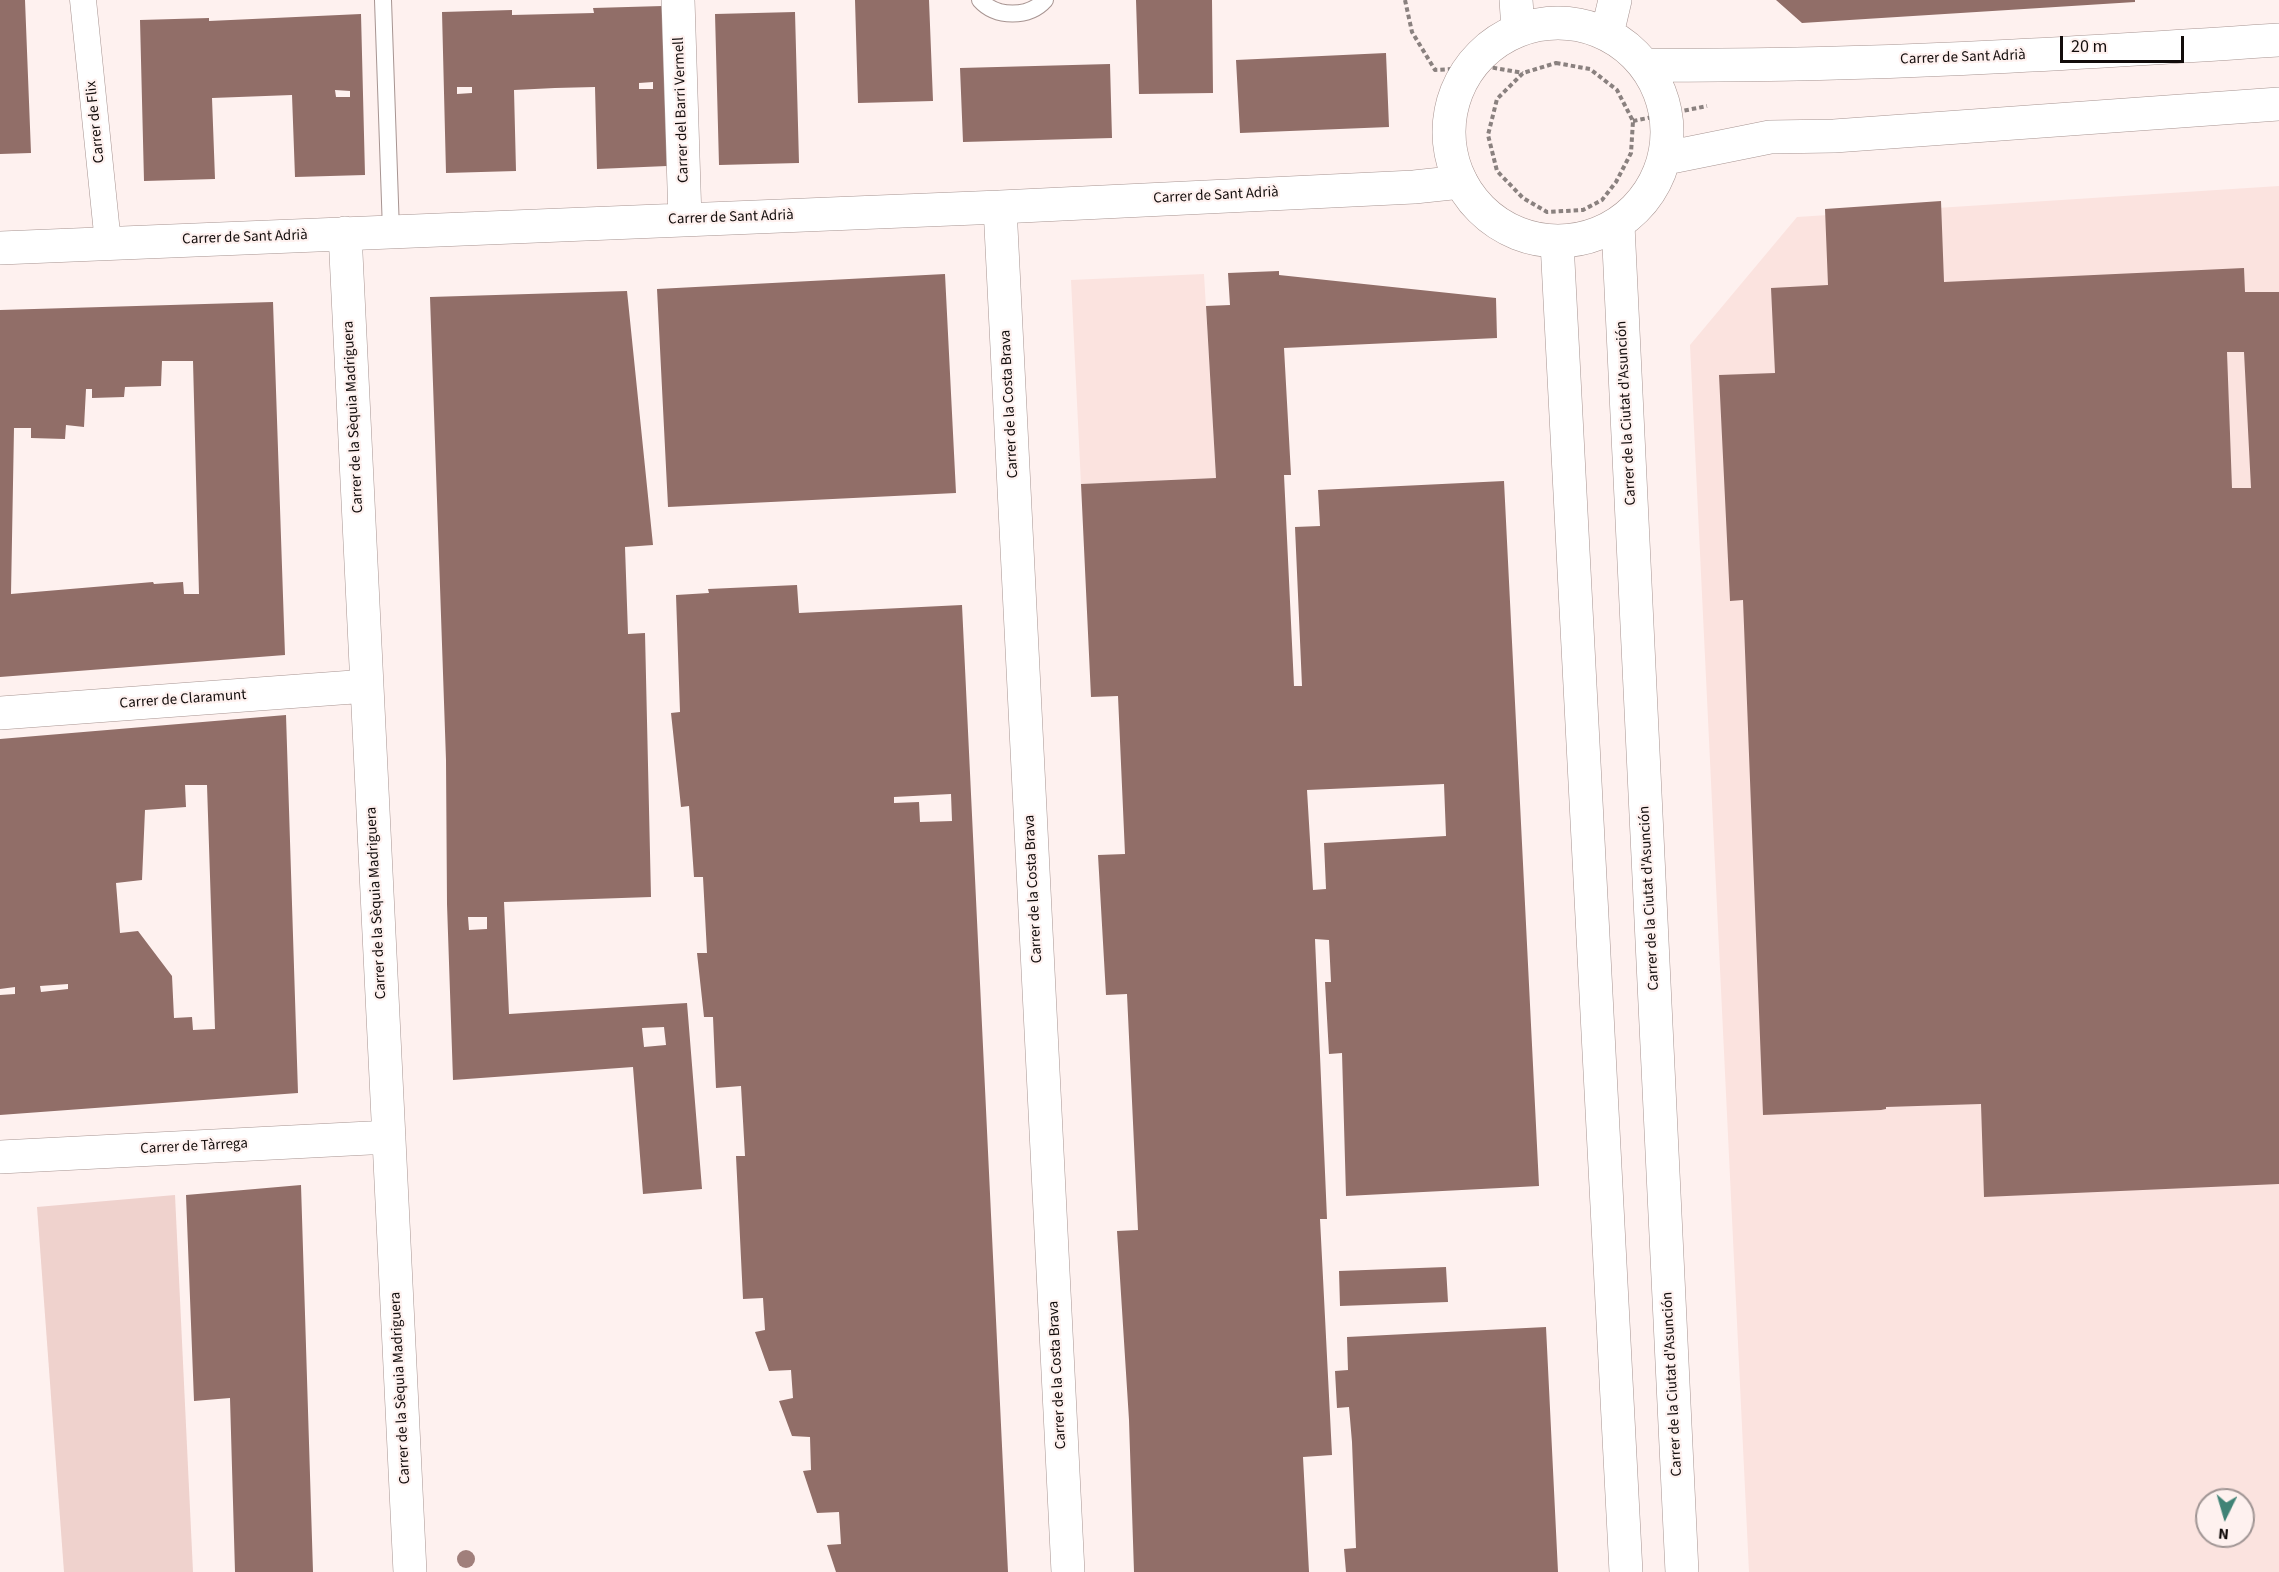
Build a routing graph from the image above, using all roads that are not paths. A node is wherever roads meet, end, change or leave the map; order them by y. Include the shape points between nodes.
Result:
1 (83, 0) edge
2 (383, 0) edge
3 (678, 0) edge
4 (980, 0) edge
5 (1045, 0) edge
6 (1615, 0) edge
7 (1517, 14) edge
8 (1607, 34) junction
9 (2279, 40) edge
10 (1646, 65) junction
11 (2279, 104) edge
12 (1666, 158) junction
13 (1461, 182) junction
14 (1000, 207) junction
15 (685, 219) junction
16 (1618, 225) junction
17 (391, 231) junction
18 (345, 233) junction
19 (1557, 242) junction
20 (108, 243) junction
21 (0, 248) edge
22 (367, 686) junction
23 (0, 713) edge
24 (389, 1137) junction
25 (0, 1157) edge
26 (410, 1572) edge
27 (1068, 1572) edge
28 (1626, 1572) edge
29 (1682, 1572) edge

1 - 20 street, Carrer de Flix
2 - 17 lane
3 - 15 street, Carrer del Barri Vermell
4 - 5 lane via 988,9 1009,14 1036,10
6 - 8 street
7 - 8 street
7 - 13 street via 1470,67 1456,92 1449,130
8 - 10 street via 1637,52
9 - 10 street, Carrer de Sant Adrià via 2087,53 1767,66
10 - 12 street via 1680,110
11 - 12 street via 1770,137
12 - 16 street via 1650,193
13 - 14 street, Carrer de Sant Adrià
13 - 19 street via 1474,203 1507,230
14 - 15 street, Carrer de Sant Adrià
14 - 27 street, Carrer de la Costa Brava
15 - 17 street, Carrer de Sant Adrià
16 - 19 street via 1596,236
16 - 29 street, Carrer de la Ciutat d'Asunción
17 - 18 street, Carrer de Sant Adrià
18 - 20 street, Carrer de Sant Adrià
18 - 22 street, Carrer de la Sèquia Madriguera
19 - 28 street
20 - 21 street, Carrer de Sant Adrià
22 - 23 street, Carrer de Claramunt
22 - 24 street, Carrer de la Sèquia Madriguera
24 - 25 street, Carrer de Tàrrega
24 - 26 street, Carrer de la Sèquia Madriguera

